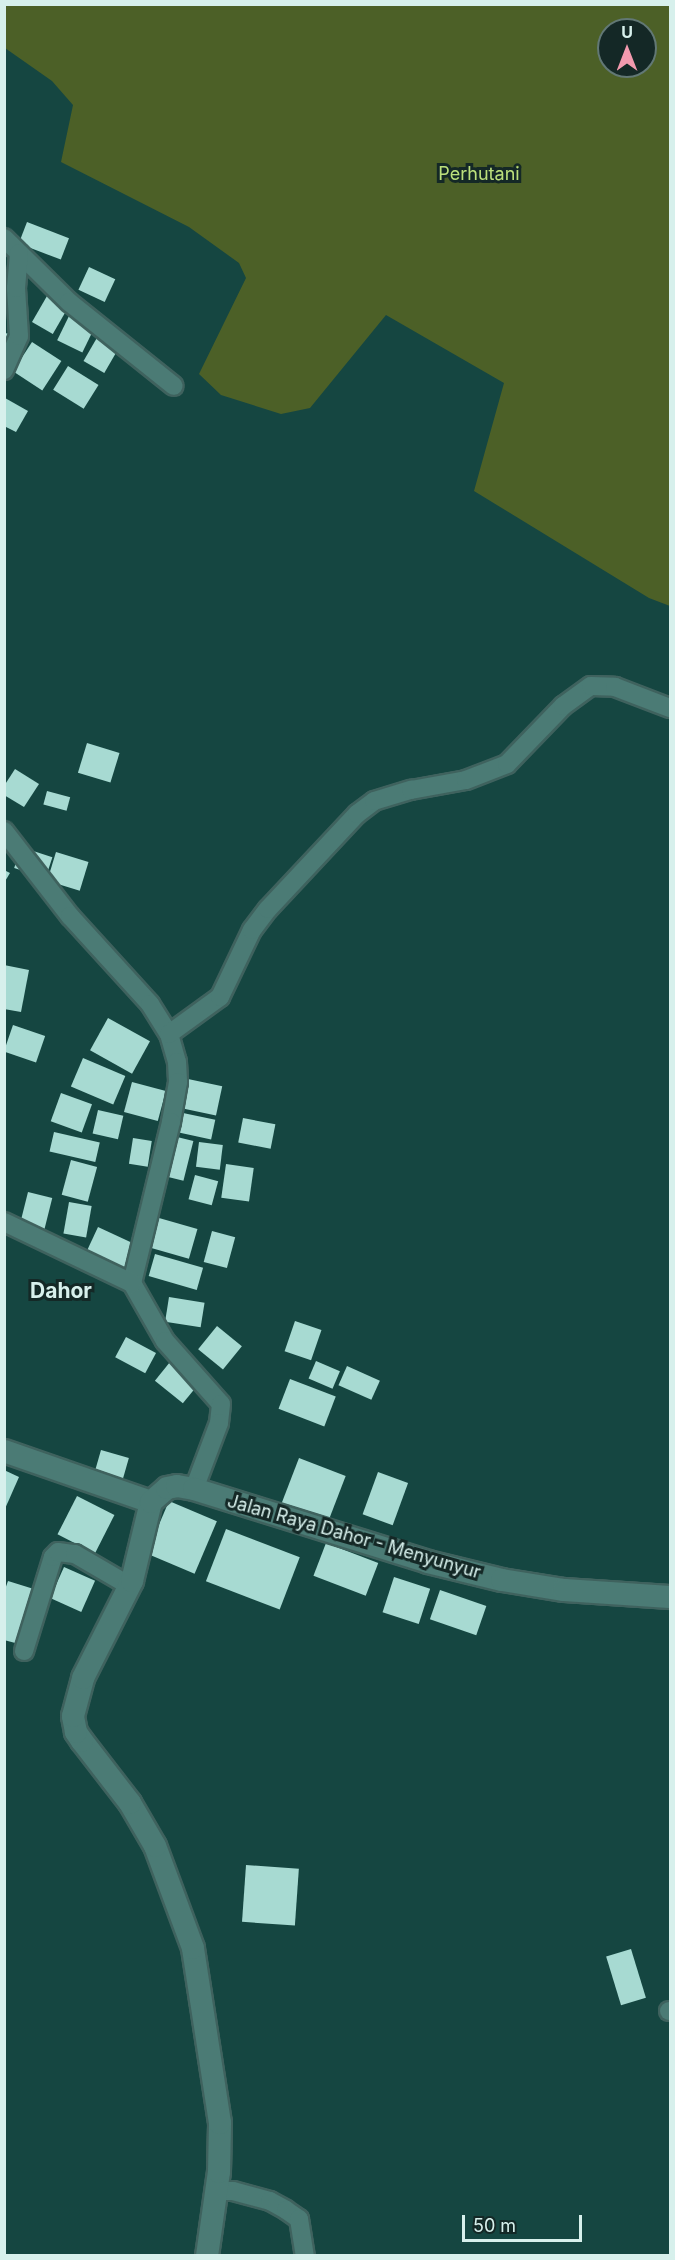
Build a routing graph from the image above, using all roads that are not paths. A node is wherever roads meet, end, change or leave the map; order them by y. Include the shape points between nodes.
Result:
1 (4, 238) edge
2 (19, 253) junction
3 (4, 370) edge
4 (174, 386) dead end
5 (670, 708) edge
6 (4, 831) edge
7 (168, 1034) junction
8 (4, 1222) edge
9 (132, 1283) junction
10 (4, 1451) edge
11 (194, 1489) junction
12 (151, 1502) junction
13 (130, 1586) junction
14 (670, 1597) edge
15 (24, 1651) dead end
16 (225, 2191) junction
17 (207, 2256) edge
18 (305, 2256) edge

1 - 2 street
2 - 3 street via 19,336
2 - 4 street via 69,302
5 - 7 street via 615,687 591,686 563,706 507,764 466,780 374,801 357,814 268,909 252,930 220,997
6 - 7 street via 70,916 150,1004
7 - 9 street via 177,1062 178,1082
8 - 9 street
9 - 11 street via 165,1341 221,1404 219,1423
10 - 12 street
11 - 12 street, Jalan Raya Dahor - Menyunyur via 167,1488
11 - 14 street, Jalan Raya Dahor - Menyunyur via 428,1562 502,1580 564,1590
12 - 13 street
13 - 15 street via 75,1554 58,1552
13 - 16 street via 83,1678 72,1716 76,1732 130,1803 155,1845 193,1948 220,2123
16 - 17 street
16 - 18 street via 270,2201 298,2219

